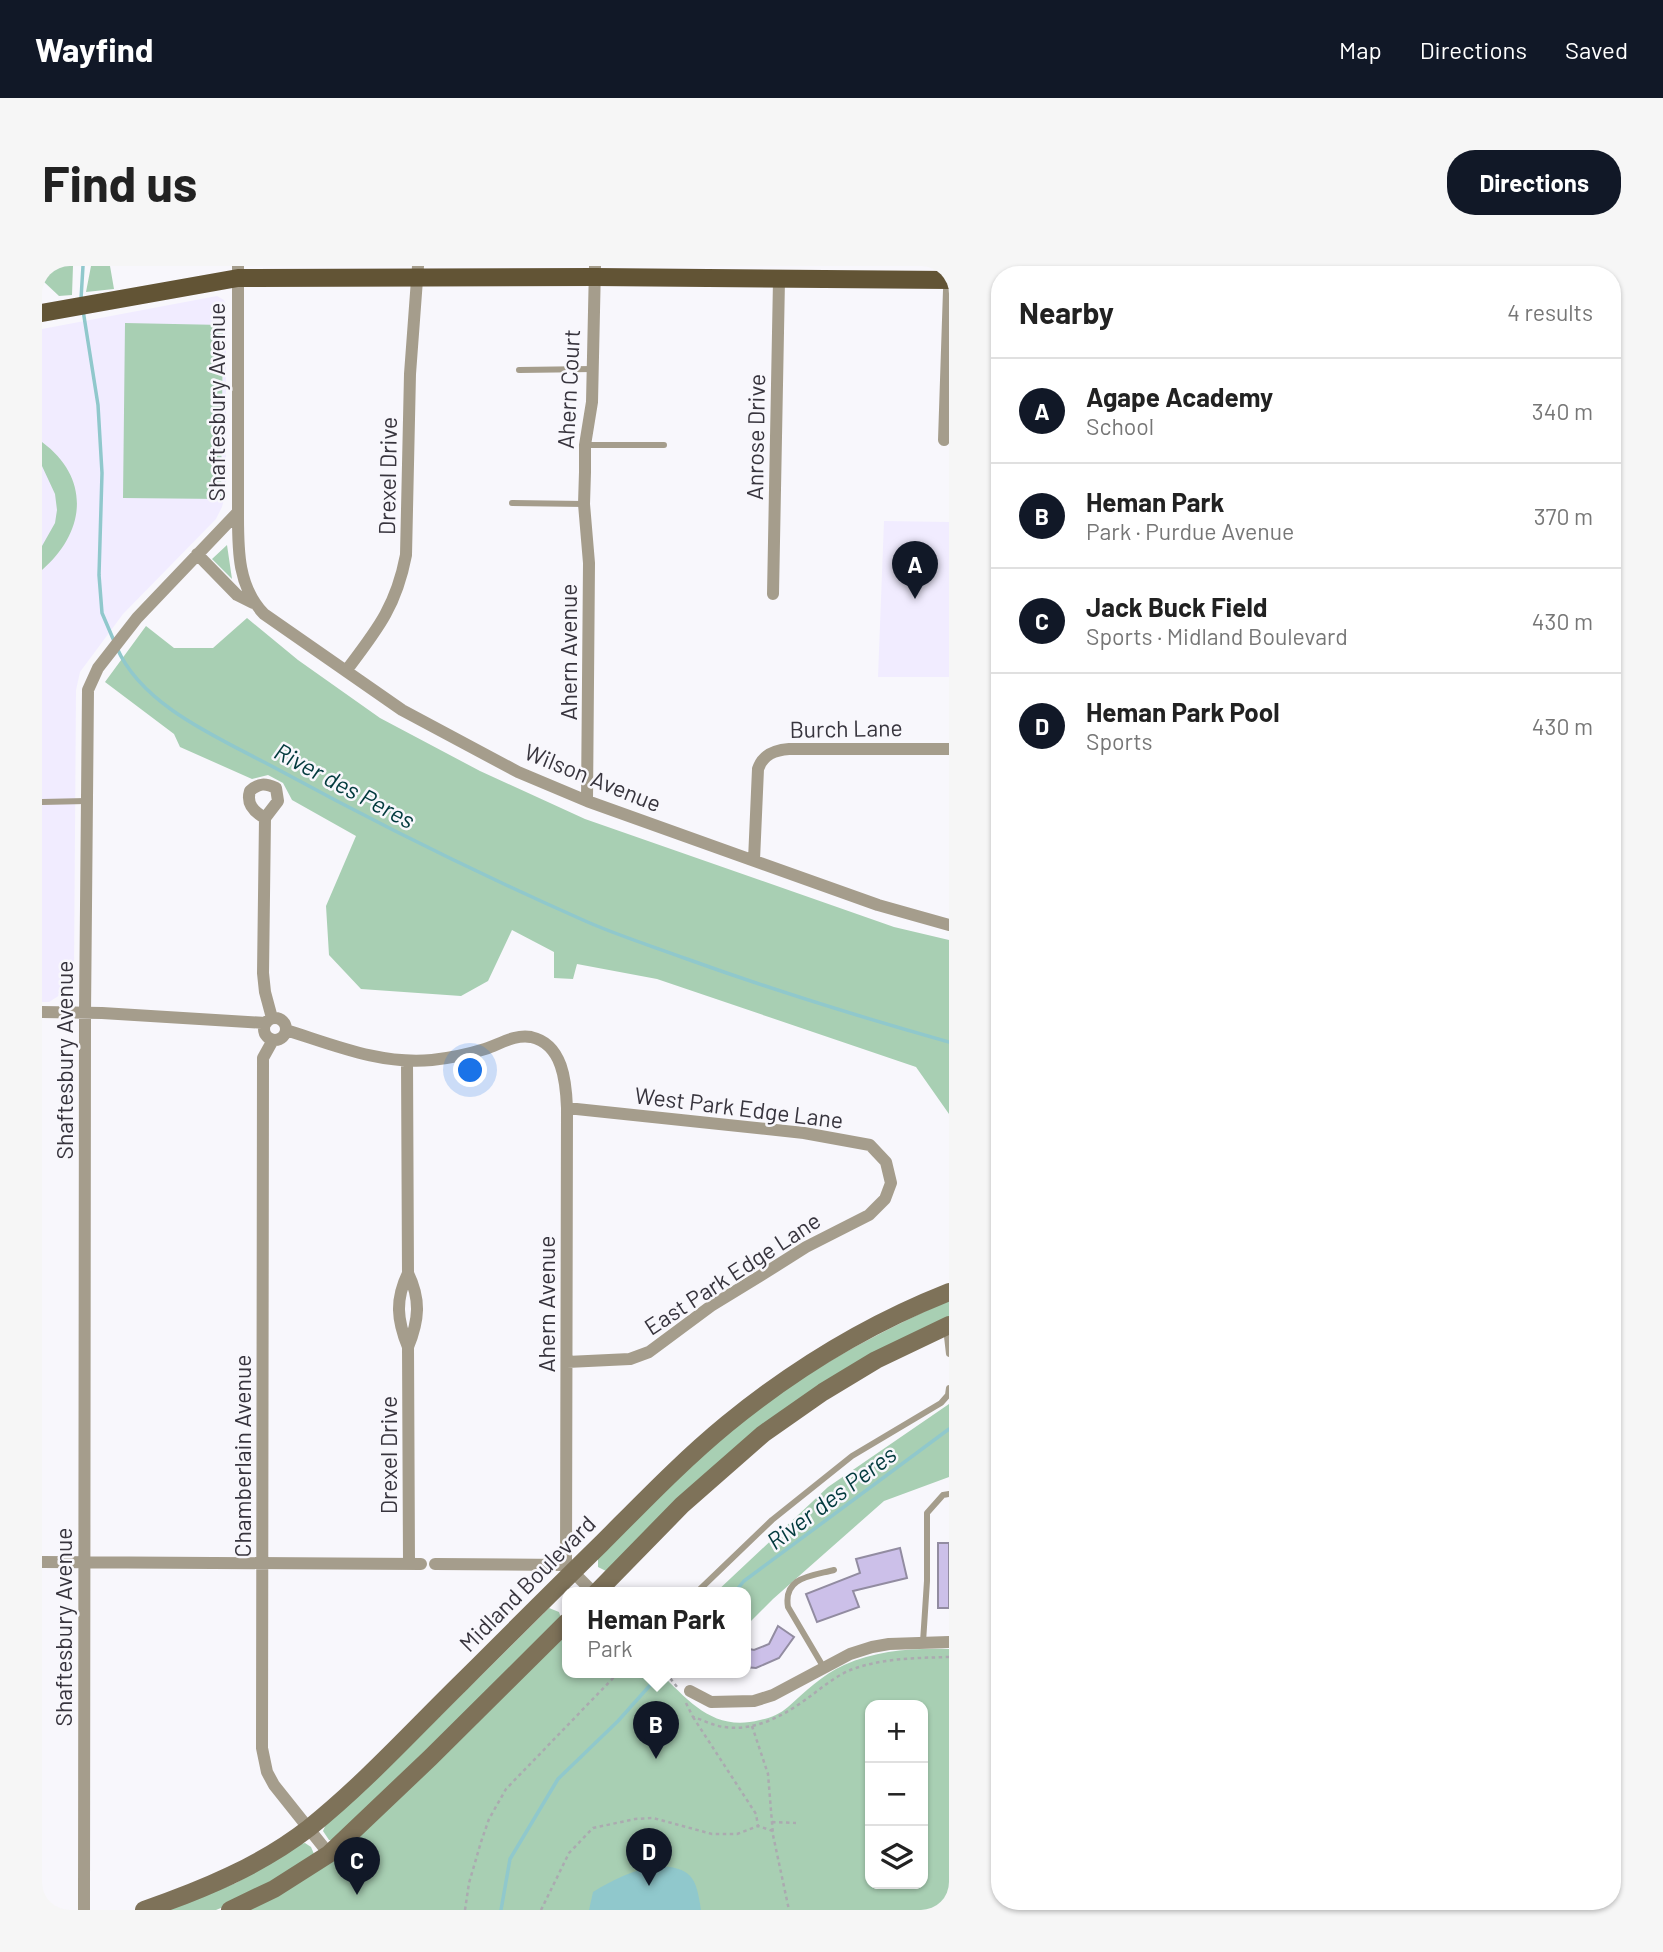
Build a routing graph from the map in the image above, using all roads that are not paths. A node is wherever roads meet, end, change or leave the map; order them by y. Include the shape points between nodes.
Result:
1 (595, 271) edge
2 (238, 272) edge
3 (418, 272) edge
4 (779, 280) junction
5 (949, 280) edge
6 (949, 290) edge
7 (42, 313) edge
8 (592, 369) junction
9 (519, 370) dead end
10 (944, 440) dead end
11 (585, 445) junction
12 (664, 445) dead end
13 (512, 503) dead end
14 (584, 504) junction
15 (238, 512) junction
16 (197, 554) junction
17 (773, 594) dead end
18 (253, 603) junction
19 (346, 671) junction
20 (949, 749) edge
21 (587, 801) junction
22 (42, 802) edge
23 (86, 802) junction
24 (265, 818) dead end
25 (754, 859) junction
26 (949, 925) edge
27 (42, 1012) edge
28 (85, 1013) junction
29 (269, 1021) junction
30 (286, 1030) junction
31 (273, 1040) junction
32 (407, 1061) junction
33 (567, 1108) junction
34 (890, 1174) joint
35 (949, 1292) edge
36 (948, 1326) edge
37 (949, 1354) edge
38 (567, 1362) junction
39 (949, 1388) edge
40 (949, 1494) edge
41 (42, 1562) edge
42 (85, 1562) junction
43 (263, 1564) junction
44 (422, 1564) junction
45 (570, 1568) junction
46 (834, 1570) dead end
47 (589, 1587) edge
48 (601, 1587) edge
49 (702, 1587) edge
50 (562, 1627) edge
51 (923, 1642) junction
52 (949, 1642) edge
53 (824, 1668) junction
54 (690, 1691) dead end
55 (308, 1828) junction
56 (329, 1854) junction
57 (84, 1910) edge
58 (144, 1910) edge
59 (230, 1910) edge

1 - 3 main road
1 - 4 main road
1 - 8 street, Ahern Court
2 - 3 main road
2 - 7 main road
2 - 15 street, Shaftesbury Avenue
3 - 19 street, Drexel Drive via 404,567 384,619
4 - 5 main road
4 - 17 street, Anrose Drive
6 - 10 street
8 - 9 lane
8 - 11 street, Ahern Court
11 - 12 lane
11 - 14 street, Ahern Court
13 - 14 lane
14 - 21 street, Ahern Avenue via 589,563
15 - 16 street, Shaftesbury Avenue
15 - 18 street via 239,551
16 - 18 street, Wilson Avenue via 237,595
16 - 23 street, Shaftesbury Avenue via 129,628 98,668 88,690
18 - 19 street, Wilson Avenue
19 - 21 street, Wilson Avenue via 402,710 518,772
20 - 25 street, Burch Lane via 771,752 758,769
21 - 25 street, Wilson Avenue
22 - 23 lane
23 - 28 street, Shaftesbury Avenue
24 - 29 street via 263,973
25 - 26 street, Wilson Avenue via 878,905
27 - 28 street
28 - 29 street
28 - 42 street, Shaftesbury Avenue
29 - 30 street via 282,1020
29 - 31 street via 265,1033
30 - 31 street via 284,1037
30 - 32 street via 358,1054
31 - 43 street, Chamberlain Avenue via 263,1058
32 - 33 street, Ahern Avenue via 464,1054 523,1037 539,1040 559,1060
32 - 44 street, Drexel Drive via 408,1273 416,1290 417,1325 408,1347
33 - 34 street, West Park Edge Lane via 804,1133 870,1145 886,1162
33 - 38 street, Ahern Avenue
34 - 38 street, East Park Edge Lane via 885,1199 869,1215 806,1247 711,1306 649,1352 630,1359
35 - 45 main road, Midland Boulevard via 878,1323 768,1392
36 - 37 lane
36 - 48 main road via 876,1360 763,1434
38 - 45 street, Ahern Avenue
39 - 49 lane via 941,1403 852,1457 772,1520
40 - 51 lane via 927,1513
41 - 42 street
42 - 43 street
42 - 57 street, Shaftesbury Avenue
43 - 44 street
43 - 55 street, Chamberlain Avenue via 264,1759 274,1784
44 - 45 street
45 - 47 street
45 - 55 main road, Midland Boulevard via 371,1772
46 - 53 lane via 800,1580 789,1587 786,1596
50 - 56 main road
51 - 52 street
51 - 53 street via 872,1647
53 - 54 street via 754,1701 711,1702
55 - 56 street, Chamberlain Avenue
55 - 58 main road, Midland Boulevard via 220,1881
56 - 59 main road

